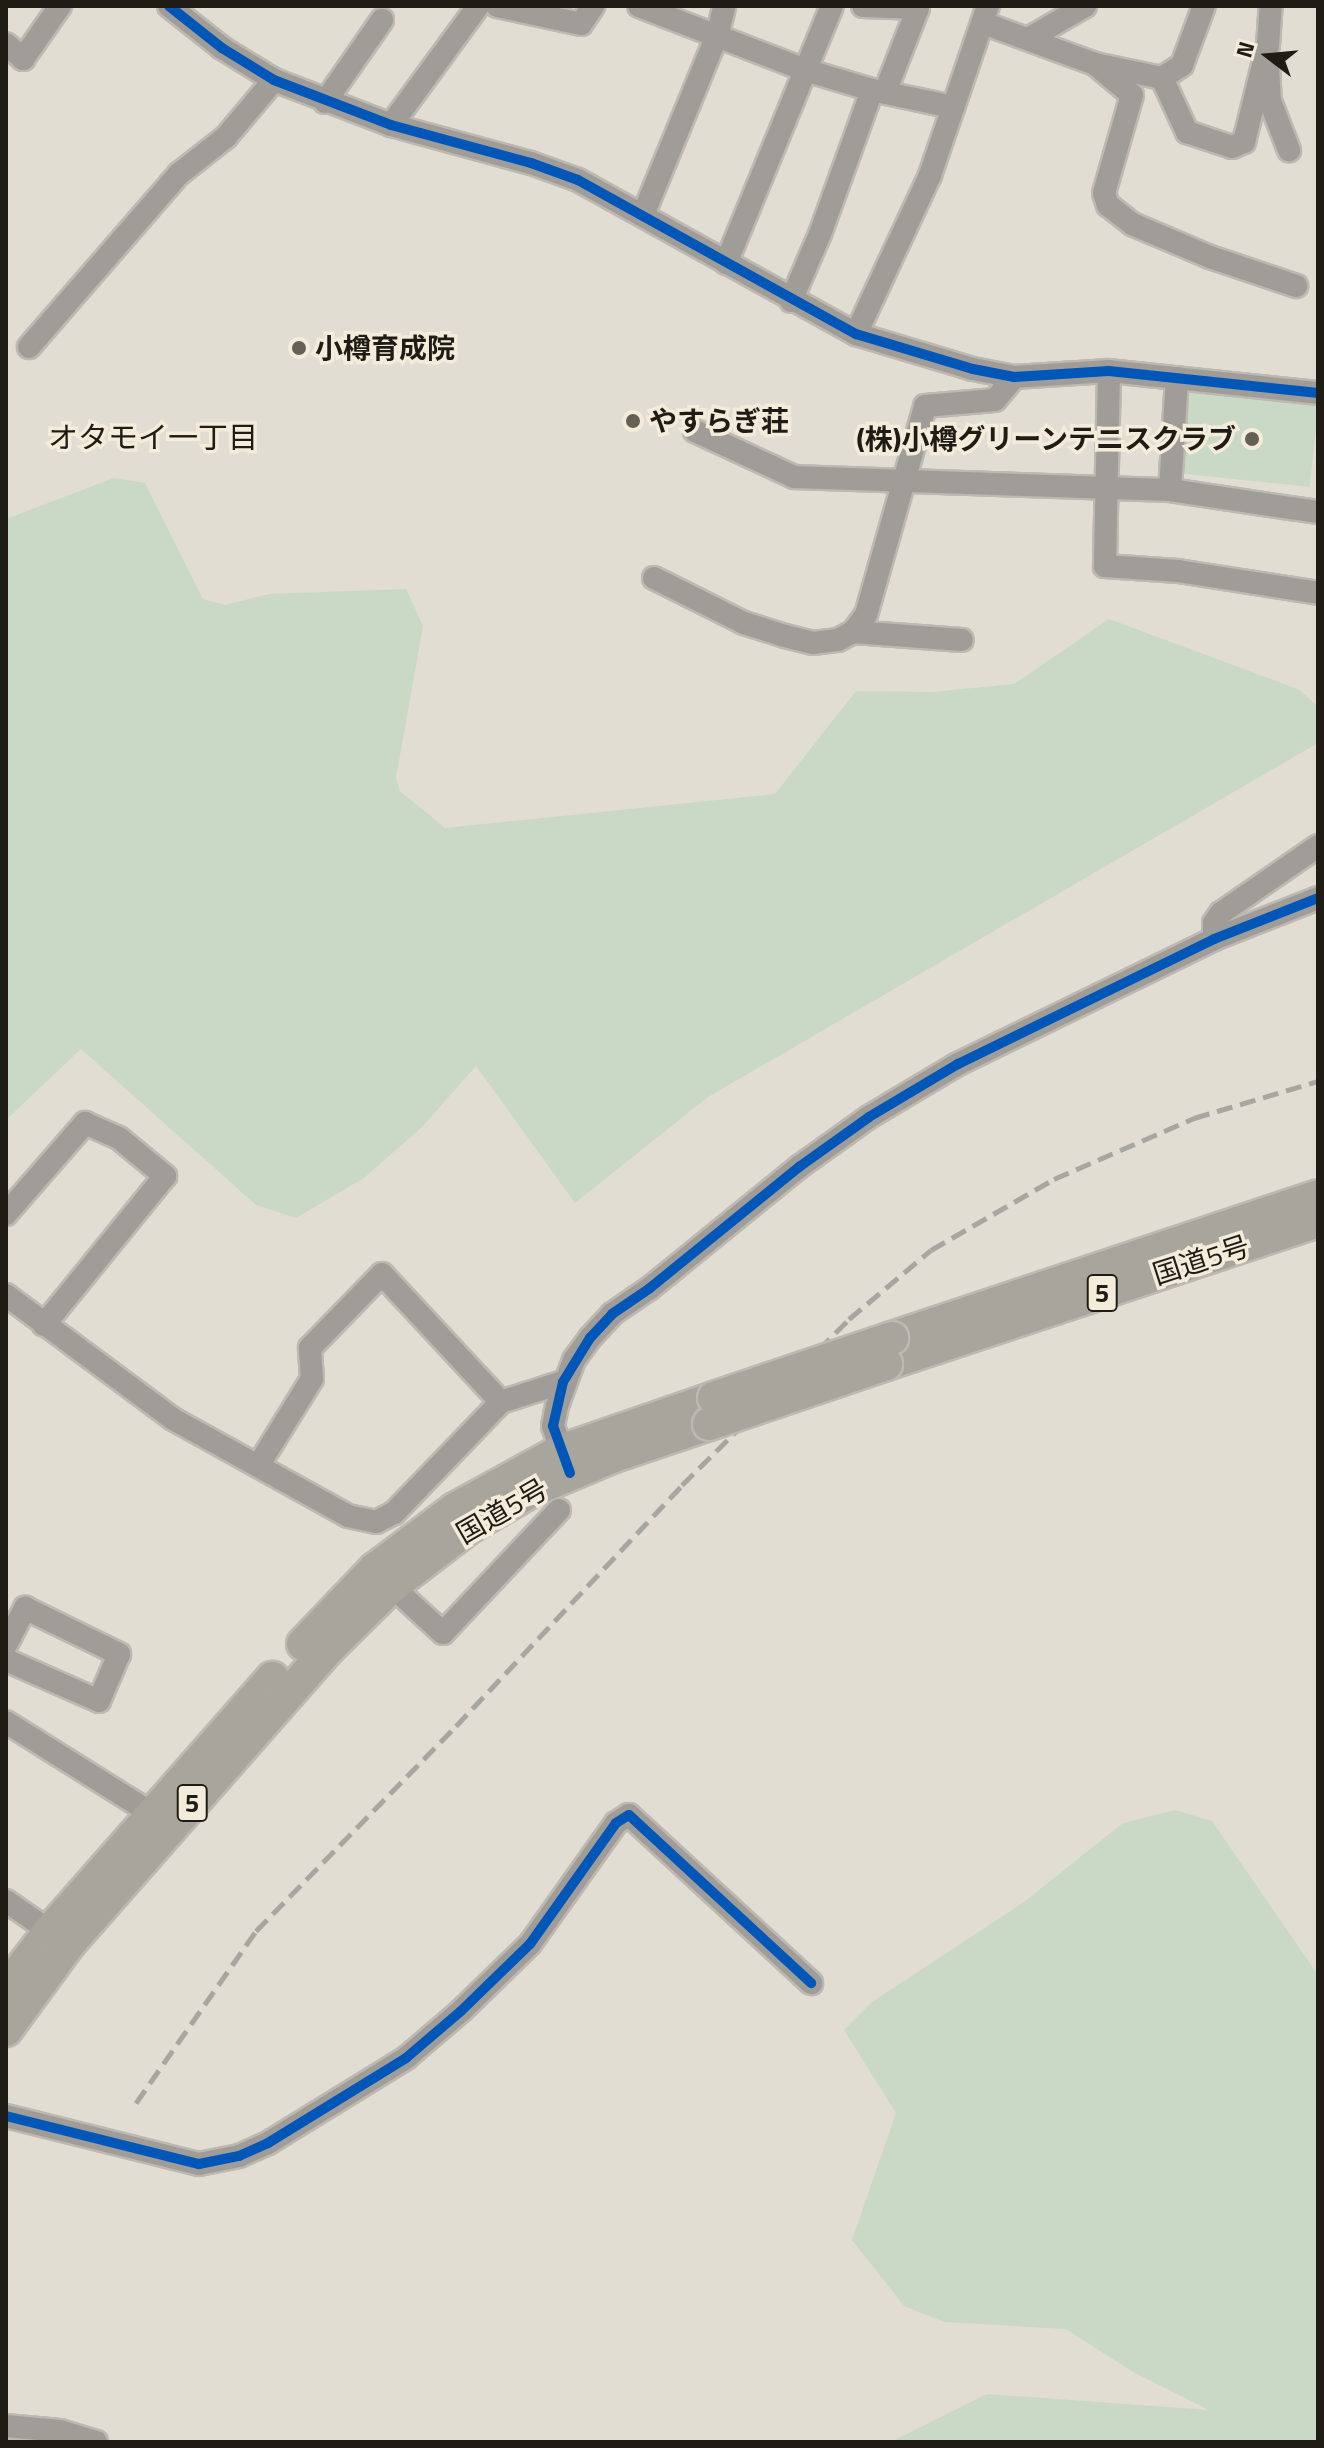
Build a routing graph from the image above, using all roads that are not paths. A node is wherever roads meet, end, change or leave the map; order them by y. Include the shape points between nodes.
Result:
1 (60, 6) edge
2 (169, 6) edge
3 (478, 6) edge
4 (497, 6) edge
5 (593, 6) edge
6 (639, 6) edge
7 (724, 6) edge
8 (832, 6) edge
9 (863, 6) edge
10 (1085, 6) edge
11 (1204, 6) edge
12 (1271, 6) edge
13 (985, 14) edge
14 (382, 20) dead end
15 (718, 33) junction
16 (1028, 39) junction
17 (6, 44) edge
18 (1268, 45) junction
19 (1095, 64) junction
20 (805, 70) junction
21 (1162, 78) junction
22 (274, 80) junction
23 (879, 91) junction
24 (325, 102) junction
25 (953, 107) junction
26 (391, 125) junction
27 (1289, 150) dead end
28 (643, 215) junction
29 (726, 263) junction
30 (1296, 286) dead end
31 (791, 301) junction
32 (856, 334) junction
33 (29, 347) dead end
34 (1109, 371) junction
35 (1014, 377) junction
36 (1177, 378) junction
37 (1318, 393) edge
38 (695, 431) dead end
39 (906, 481) junction
40 (1106, 489) junction
41 (1170, 490) junction
42 (1318, 512) edge
43 (654, 578) dead end
44 (1318, 593) edge
45 (853, 632) junction
46 (962, 640) dead end
47 (1318, 846) edge
48 (1318, 898) edge
49 (1214, 939) junction
50 (1318, 1196) edge
51 (6, 1214) edge
52 (1318, 1221) edge
53 (6, 1295) edge
54 (44, 1325) junction
55 (889, 1351) junction
56 (563, 1382) junction
57 (501, 1402) junction
58 (566, 1462) junction
59 (258, 1466) junction
60 (559, 1510) dead end
61 (383, 1578) junction
62 (6, 1645) edge
63 (6, 1660) edge
64 (6, 1722) edge
65 (162, 1819) junction
66 (6, 1901) edge
67 (59, 1938) junction
68 (811, 1983) dead end
69 (6, 1988) edge
70 (6, 2030) edge
71 (6, 2116) edge
72 (6, 2426) edge
73 (96, 2442) edge

1 - 17 street via 23,59
2 - 22 street
3 - 26 street
4 - 5 street via 581,24
6 - 15 street
7 - 15 street
8 - 20 street
9 - 23 street via 918,8
10 - 16 street
11 - 21 street via 1182,65
12 - 18 street
13 - 16 street
13 - 25 street
14 - 24 street
15 - 20 street
15 - 28 street
16 - 19 street
18 - 21 street via 1244,142 1232,147 1187,132
18 - 27 street via 1270,101
19 - 21 street
19 - 30 street via 1132,95 1104,193 1108,205 1132,224
20 - 23 street
20 - 29 street
22 - 24 street
22 - 33 street via 226,137 179,174
23 - 25 street
23 - 31 street
24 - 26 street
25 - 32 street via 930,175
26 - 28 street via 531,163 578,180
28 - 29 street
29 - 31 street
31 - 32 street
32 - 35 street
34 - 35 street
34 - 36 street
34 - 40 street
35 - 39 street via 995,400 925,406
36 - 37 street
36 - 41 street
38 - 39 street via 794,477
39 - 40 street
39 - 45 street via 866,615
40 - 41 street
40 - 44 street via 1105,566 1178,571
41 - 42 street
43 - 45 street via 744,623 785,636 813,643
45 - 46 street
47 - 49 street via 1221,913 1214,923
48 - 49 street
49 - 56 street via 958,1064 869,1117 612,1314
50 - 55 highway, 国道5号 / 5
51 - 54 street via 85,1123 119,1138 165,1176
52 - 55 highway, 国道5号 / 5
53 - 54 street
54 - 59 street via 173,1419
55 - 58 highway, 国道5号 / 5, bridge
56 - 57 street
56 - 58 street via 553,1426
57 - 59 street via 394,1513 376,1522 348,1516
57 - 59 street via 382,1274 310,1348 312,1379
58 - 61 highway, 国道5号 / 5 via 455,1509
60 - 61 street via 443,1633
61 - 65 highway, 国道5号 / 5
62 - 63 street via 25,1608 119,1654 99,1701
64 - 65 street
65 - 67 highway, 国道5号 / 5
66 - 67 street
67 - 69 highway, 国道5号 / 5
67 - 70 highway, 国道5号 / 5
68 - 71 street via 629,1815 616,1823 530,1944 461,2011 406,2058 268,2143 199,2164
72 - 73 street via 60,2431

